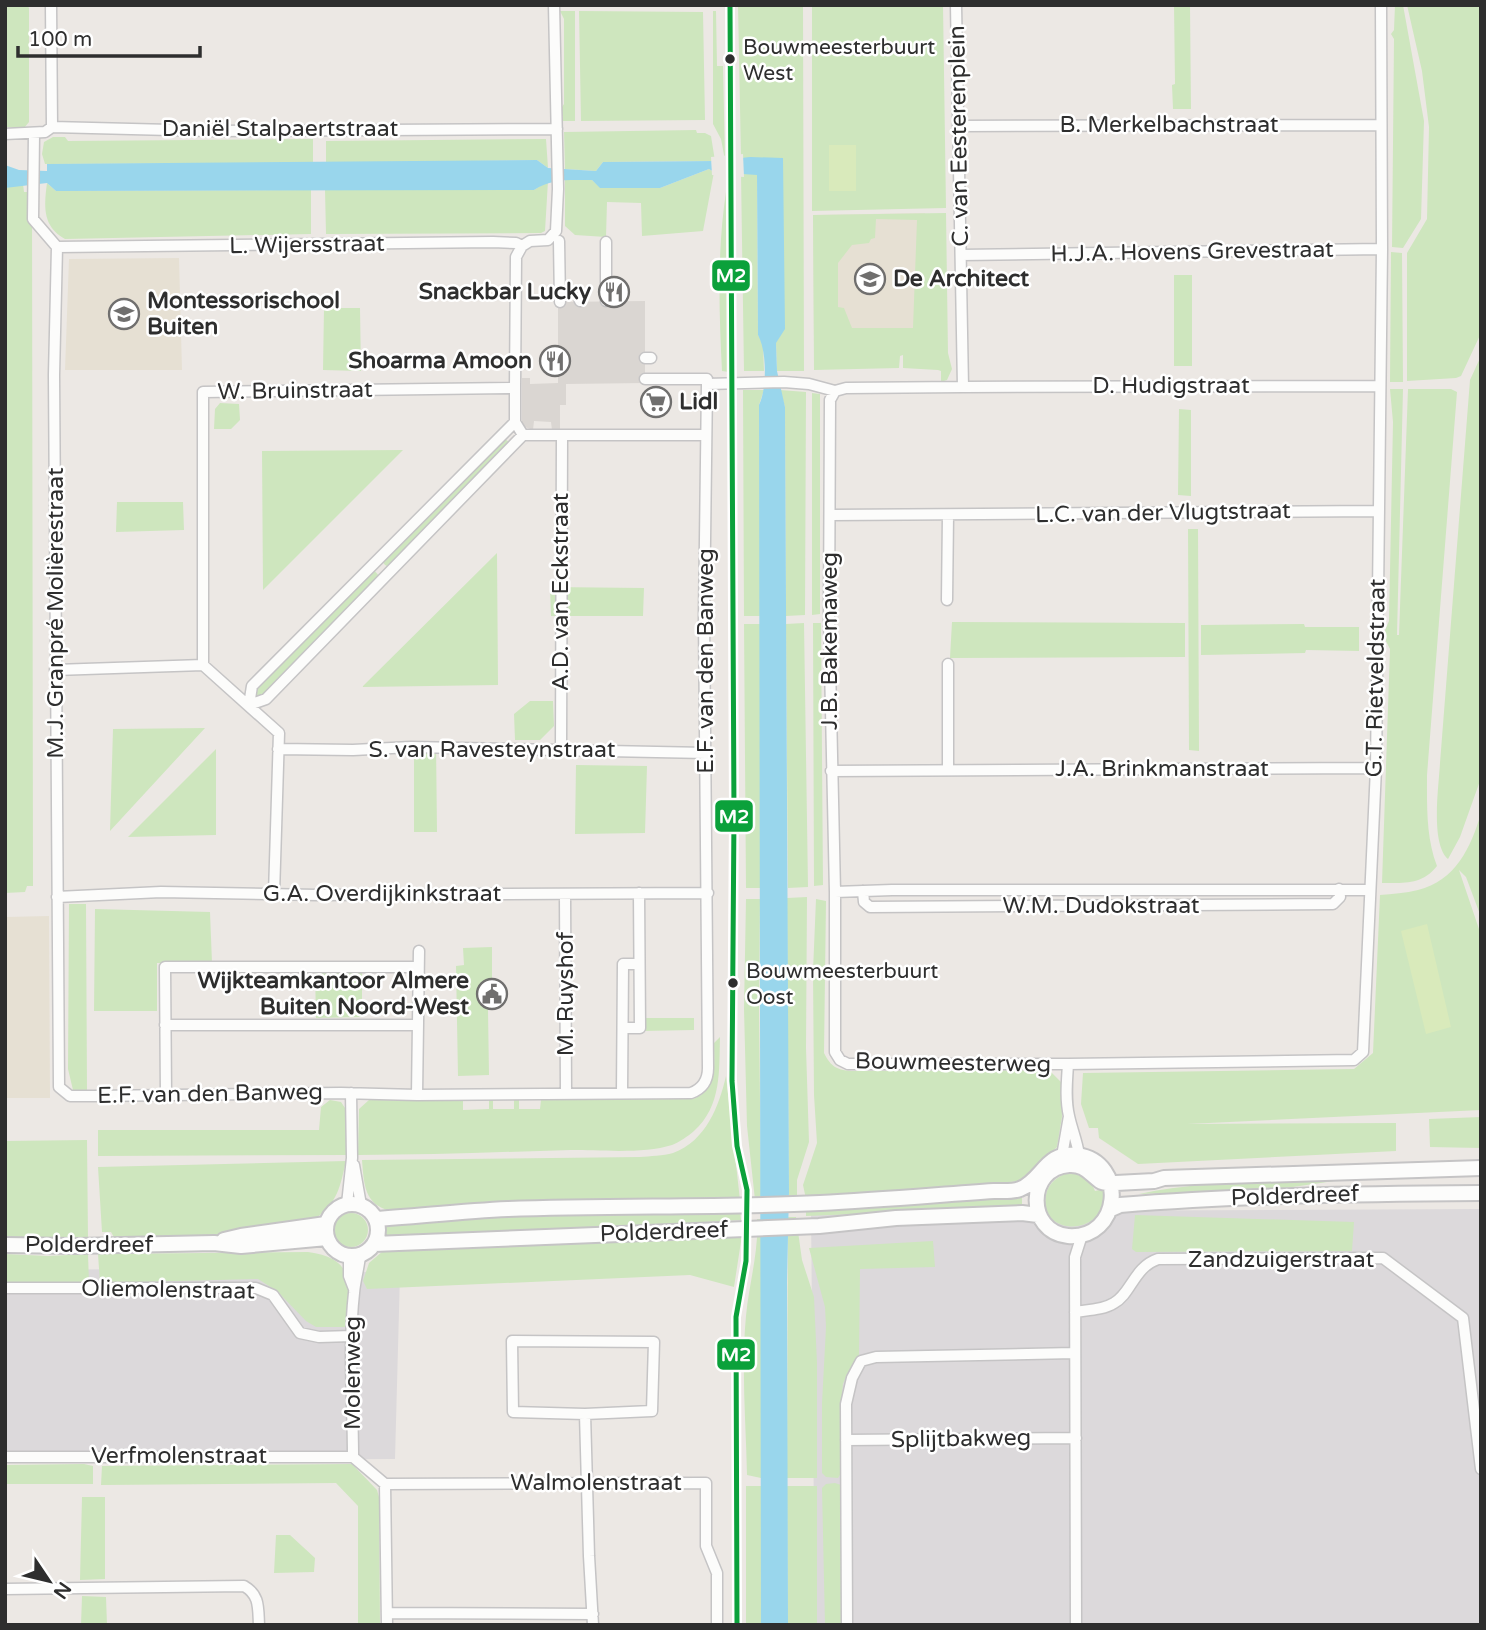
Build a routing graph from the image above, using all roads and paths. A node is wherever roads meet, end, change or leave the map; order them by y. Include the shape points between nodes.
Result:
1 (51, 5) edge
2 (554, 5) edge
3 (956, 5) edge
4 (1381, 5) edge
5 (1380, 125) junction
6 (958, 126) junction
7 (52, 127) junction
8 (557, 129) junction
9 (5, 134) edge
10 (34, 134) junction
11 (557, 239) junction
12 (606, 242) dead end
13 (522, 246) junction
14 (57, 247) junction
15 (1382, 249) junction
16 (961, 255) junction
17 (606, 301) dead end
18 (560, 302) dead end
19 (645, 379) dead end
20 (707, 382) junction
21 (1379, 386) junction
22 (963, 387) junction
23 (515, 388) junction
24 (835, 391) junction
25 (515, 422) junction
26 (523, 435) junction
27 (562, 435) junction
28 (706, 435) junction
29 (1378, 511) junction
30 (948, 515) junction
31 (831, 516) junction
32 (375, 562) junction
33 (388, 574) junction
34 (947, 600) dead end
35 (948, 664) dead end
36 (203, 665) junction
37 (55, 670) junction
38 (249, 705) junction
39 (278, 749) junction
40 (561, 750) junction
41 (705, 753) junction
42 (1376, 768) junction
43 (948, 770) junction
44 (831, 771) junction
45 (1339, 889) junction
46 (1370, 890) junction
47 (863, 891) junction
48 (708, 892) junction
49 (835, 892) junction
50 (639, 893) junction
51 (274, 894) junction
52 (565, 894) junction
53 (57, 897) junction
54 (419, 951) dead end
55 (639, 964) junction
56 (418, 967) junction
57 (623, 983) junction
58 (639, 983) junction
59 (623, 1003) junction
60 (640, 1003) junction
61 (166, 1025) junction
62 (418, 1025) junction
63 (623, 1028) junction
64 (1068, 1064) junction
65 (351, 1093) junction
66 (622, 1093) junction
67 (166, 1094) junction
68 (566, 1094) junction
69 (417, 1095) junction
70 (70, 1096) joint
71 (1069, 1116) junction
72 (1079, 1155) junction
73 (1062, 1161) junction
74 (1481, 1168) edge
75 (1109, 1180) junction
76 (1481, 1193) edge
77 (354, 1204) junction
78 (1111, 1209) junction
79 (1038, 1215) junction
80 (376, 1219) junction
81 (326, 1231) junction
82 (1075, 1236) junction
83 (374, 1244) junction
84 (5, 1245) edge
85 (355, 1256) junction
86 (5, 1288) edge
87 (1075, 1312) junction
88 (352, 1336) junction
89 (1074, 1353) junction
90 (585, 1415) junction
91 (1076, 1438) junction
92 (846, 1440) junction
93 (5, 1457) edge
94 (353, 1457) junction
95 (1481, 1469) edge
96 (587, 1483) junction
97 (386, 1484) junction
98 (5, 1589) edge
99 (387, 1613) junction
100 (494, 1619) edge
101 (593, 1619) edge
102 (259, 1625) edge
103 (387, 1625) edge
104 (717, 1625) edge
105 (847, 1625) edge
106 (1076, 1625) edge

1 - 7 street
2 - 8 street
3 - 6 street, C. van Eesterenplein
4 - 5 street, G.T. Rietveldstraat
5 - 6 street, B. Merkelbachstraat
5 - 15 street, G.T. Rietveldstraat
6 - 16 street, C. van Eesterenplein
7 - 8 street, Daniël Stalpaertstraat
7 - 10 street, Daniël Stalpaertstraat
8 - 11 street
9 - 10 street, Daniël Stalpaertstraat
10 - 14 street via 33,219
11 - 13 street, L. Wijersstraat
11 - 18 street
12 - 17 street
13 - 14 street, L. Wijersstraat via 493,242
13 - 23 street via 516,257
14 - 37 street, M.J. Granpré Molièrestraat
15 - 16 street, H.J.A. Hovens Grevestraat
15 - 21 street, G.T. Rietveldstraat
16 - 22 street, C. van Eesterenplein
19 - 20 street
20 - 24 street via 784,382
20 - 28 street, E.F. van den Banweg
21 - 22 street, D. Hudigstraat
21 - 29 street, G.T. Rietveldstraat
22 - 24 street
23 - 25 street
23 - 36 street, W. Bruinstraat via 203,392
24 - 31 street, J.B. Bakemaweg via 830,400
25 - 26 street
25 - 32 street
26 - 27 street
26 - 33 street
27 - 28 street
27 - 40 street, A.D. van Eckstraat
28 - 41 street, E.F. van den Banweg
29 - 30 street, L.C. van der Vlugtstraat
29 - 42 street, G.T. Rietveldstraat
30 - 31 street, L.C. van der Vlugtstraat
30 - 34 street
31 - 44 street, J.B. Bakemaweg
32 - 33 street
32 - 38 street via 252,686
33 - 38 street via 266,699
35 - 43 street
36 - 37 street
36 - 38 street
37 - 53 street, M.J. Granpré Molièrestraat
38 - 39 street via 279,733
39 - 40 street, S. van Ravesteynstraat
39 - 51 street
40 - 41 street, S. van Ravesteynstraat
41 - 48 street, E.F. van den Banweg
42 - 43 street, J.A. Brinkmanstraat
42 - 46 street, G.T. Rietveldstraat
43 - 44 street, J.A. Brinkmanstraat
44 - 49 street, J.B. Bakemaweg
45 - 46 street, W.M. Dudokstraat
45 - 47 street, W.M. Dudokstraat
45 - 47 street, W.M. Dudokstraat via 1340,897 1333,904 870,907
46 - 64 street, G.T. Rietveldstraat via 1363,1052 1354,1060
47 - 49 street, W.M. Dudokstraat
48 - 50 street, G.A. Overdijkinkstraat
48 - 66 street, E.F. van den Banweg via 707,1078 691,1093
49 - 64 street, Bouwmeesterweg via 835,1052 840,1060 848,1064
50 - 52 street, G.A. Overdijkinkstraat
50 - 55 street
51 - 52 street, G.A. Overdijkinkstraat
51 - 53 street, G.A. Overdijkinkstraat via 161,892
52 - 68 street, M. Ruyshof
53 - 70 street, M.J. Granpré Molièrestraat via 59,1087
54 - 56 street
55 - 57 street via 623,964
55 - 58 street
56 - 61 street via 165,967
56 - 62 street
57 - 58 street
57 - 59 street
58 - 60 street
59 - 60 street
59 - 63 street
60 - 63 street via 640,1028
61 - 62 street
61 - 67 street
62 - 69 street
63 - 66 street
64 - 71 street
65 - 67 street, E.F. van den Banweg
65 - 69 street, E.F. van den Banweg
65 - 77 street, E.F. van den Banweg
66 - 68 street, E.F. van den Banweg
67 - 70 street, E.F. van den Banweg
68 - 69 street, E.F. van den Banweg
71 - 72 street
71 - 73 street
72 - 73 main road
72 - 75 main road via 1096,1163
73 - 75 main road via 1084,1168 1101,1181
73 - 79 main road via 1039,1185
73 - 80 main road, Polderdreef via 1046,1164 1019,1189 819,1203 506,1209
74 - 75 main road, Polderdreef
75 - 78 main road
76 - 78 main road, Polderdreef via 1297,1195
77 - 80 main road via 372,1212
77 - 81 main road via 330,1215
78 - 82 main road via 1103,1223
79 - 82 main road via 1051,1229
79 - 83 main road, Polderdreef
80 - 83 main road
81 - 84 main road, Polderdreef via 242,1236 214,1243
81 - 85 main road via 335,1251
82 - 87 street via 1069,1245 1075,1257
83 - 85 main road
85 - 88 street, Molenweg via 349,1276 354,1290
86 - 88 street, Oliemolenstraat via 256,1288 273,1295 300,1333
87 - 89 street
87 - 95 street, Zandzuigerstraat via 1117,1303 1131,1281 1158,1259 1383,1258 1463,1318
88 - 94 street, Molenweg
89 - 91 street
89 - 92 street via 860,1361 846,1404
90 - 90 street via 652,1411 654,1342 512,1341 513,1412
90 - 96 street
91 - 92 street, Splijtbakweg
91 - 106 street
92 - 105 street
93 - 94 street, Verfmolenstraat
94 - 97 street
96 - 97 street, Walmolenstraat
96 - 101 street
96 - 104 street, Walmolenstraat via 706,1483 706,1546 716,1573
97 - 99 street
98 - 102 street via 244,1586 258,1600
99 - 100 street
99 - 103 street
100 - 101 street

